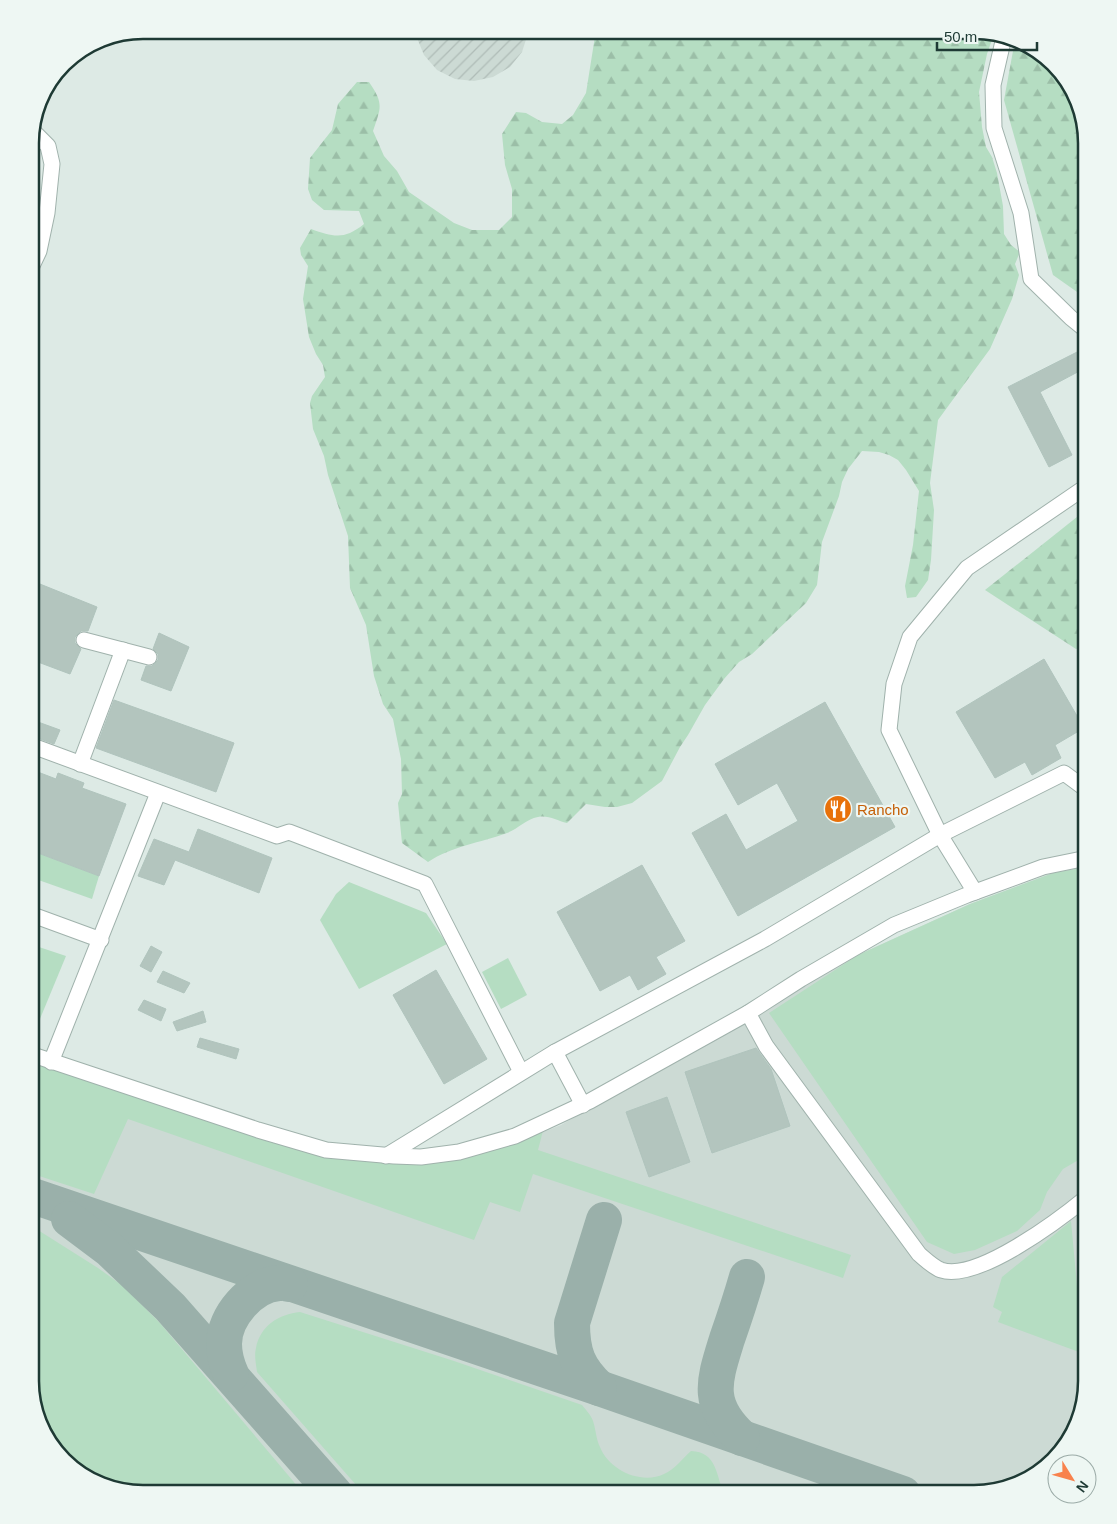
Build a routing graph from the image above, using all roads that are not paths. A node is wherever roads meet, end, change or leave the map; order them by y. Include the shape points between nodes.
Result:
1 (1003, 43) edge
2 (39, 137) edge
3 (39, 251) edge
4 (1078, 324) edge
5 (1078, 492) edge
6 (84, 640) dead end
7 (124, 650) junction
8 (149, 657) dead end
9 (39, 749) edge
10 (80, 764) junction
11 (1078, 783) edge
12 (158, 793) junction
13 (940, 835) junction
14 (1078, 860) edge
15 (975, 892) junction
16 (39, 917) edge
17 (101, 940) junction
18 (748, 1013) junction
19 (555, 1052) junction
20 (39, 1057) edge
21 (51, 1062) junction
22 (522, 1072) junction
23 (583, 1104) junction
24 (386, 1156) junction
25 (1078, 1204) edge

1 - 4 lane via 993,85 994,128 1021,212 1031,279
2 - 3 lane via 48,146 52,164
5 - 13 lane via 968,568 910,637 894,684 890,730
6 - 7 lane
7 - 8 lane
7 - 10 lane
9 - 10 lane
10 - 12 lane
11 - 13 lane via 1064,773
12 - 17 lane
12 - 22 lane via 277,836 289,832 425,884
13 - 15 lane
13 - 19 lane via 765,939
14 - 15 lane via 1043,867
15 - 18 lane via 894,925
16 - 17 lane
17 - 21 lane
18 - 23 lane
18 - 25 lane via 766,1046 918,1254 941,1270 966,1271 1011,1252
19 - 22 lane
19 - 23 lane
20 - 21 lane
21 - 24 lane via 318,1148
22 - 24 lane
23 - 24 lane via 515,1136 459,1152 421,1157

